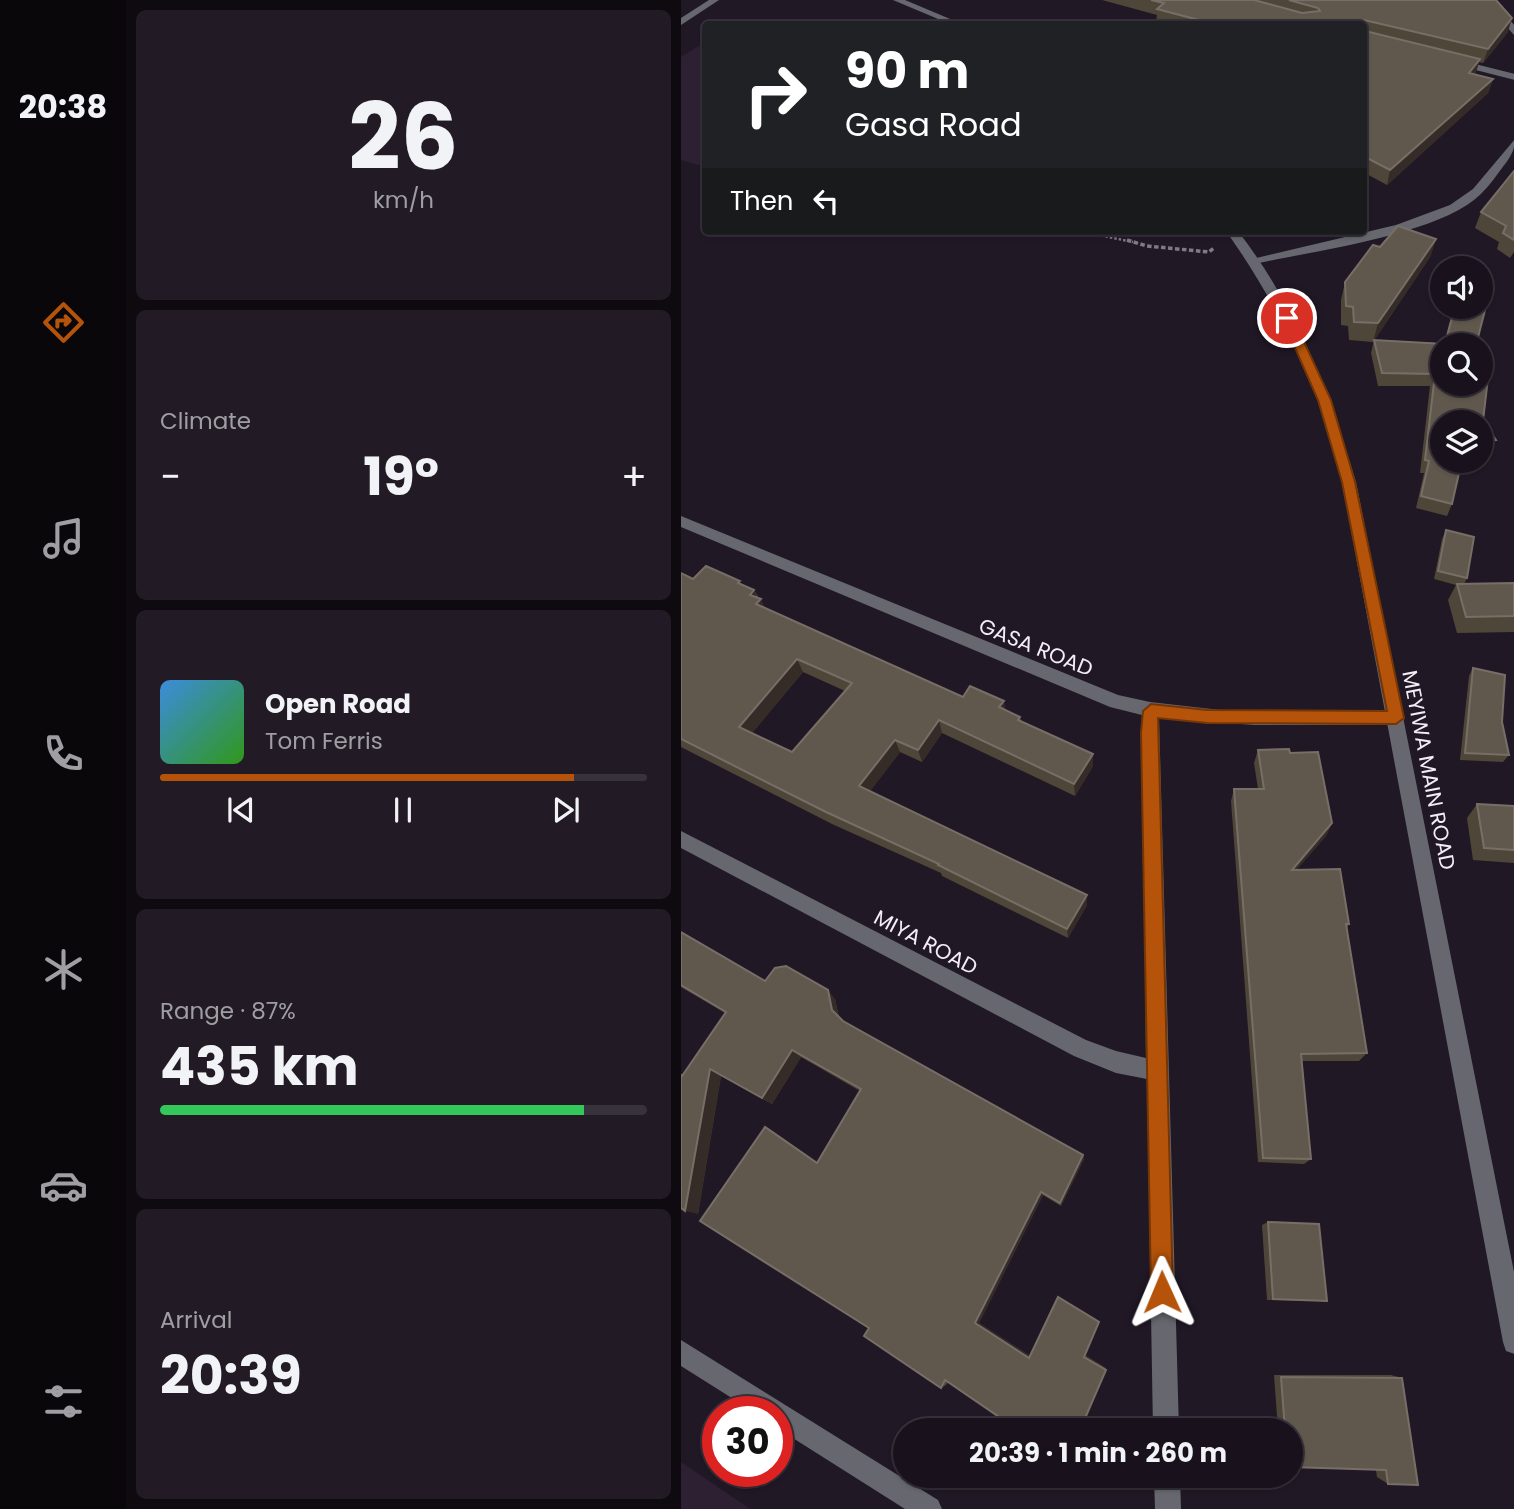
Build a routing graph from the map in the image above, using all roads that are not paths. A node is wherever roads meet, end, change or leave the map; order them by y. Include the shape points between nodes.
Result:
1 (715, 0) edge
2 (897, 0) edge
3 (1487, 0) edge
4 (950, 21) edge
5 (681, 22) edge
6 (1514, 33) edge
7 (1440, 59) edge
8 (1514, 77) edge
9 (1514, 142) edge
10 (1367, 234) edge
11 (1363, 235) edge
12 (1235, 236) edge
13 (1254, 260) junction
14 (681, 521) edge
15 (1151, 711) junction
16 (1396, 718) junction
17 (681, 839) edge
18 (1157, 1071) junction
19 (1514, 1342) edge
20 (681, 1352) edge
21 (750, 1396) edge
22 (1166, 1418) edge
23 (793, 1423) edge
24 (1167, 1488) edge
25 (929, 1509) edge
26 (1168, 1509) edge

1 - 5 street
2 - 4 street
3 - 6 street
7 - 8 street
9 - 10 street via 1470,199 1448,211
11 - 13 street
12 - 13 street, MEYIWA MAIN ROAD
13 - 16 street, MEYIWA MAIN ROAD via 1287,318 1324,400 1348,482
14 - 15 street, GASA ROAD via 1059,680
15 - 16 street, GASA ROAD
15 - 18 street
16 - 19 street, MEYIWA MAIN ROAD
17 - 18 street, MIYA ROAD via 1081,1049
18 - 22 street
20 - 21 street
23 - 25 street
24 - 26 street

